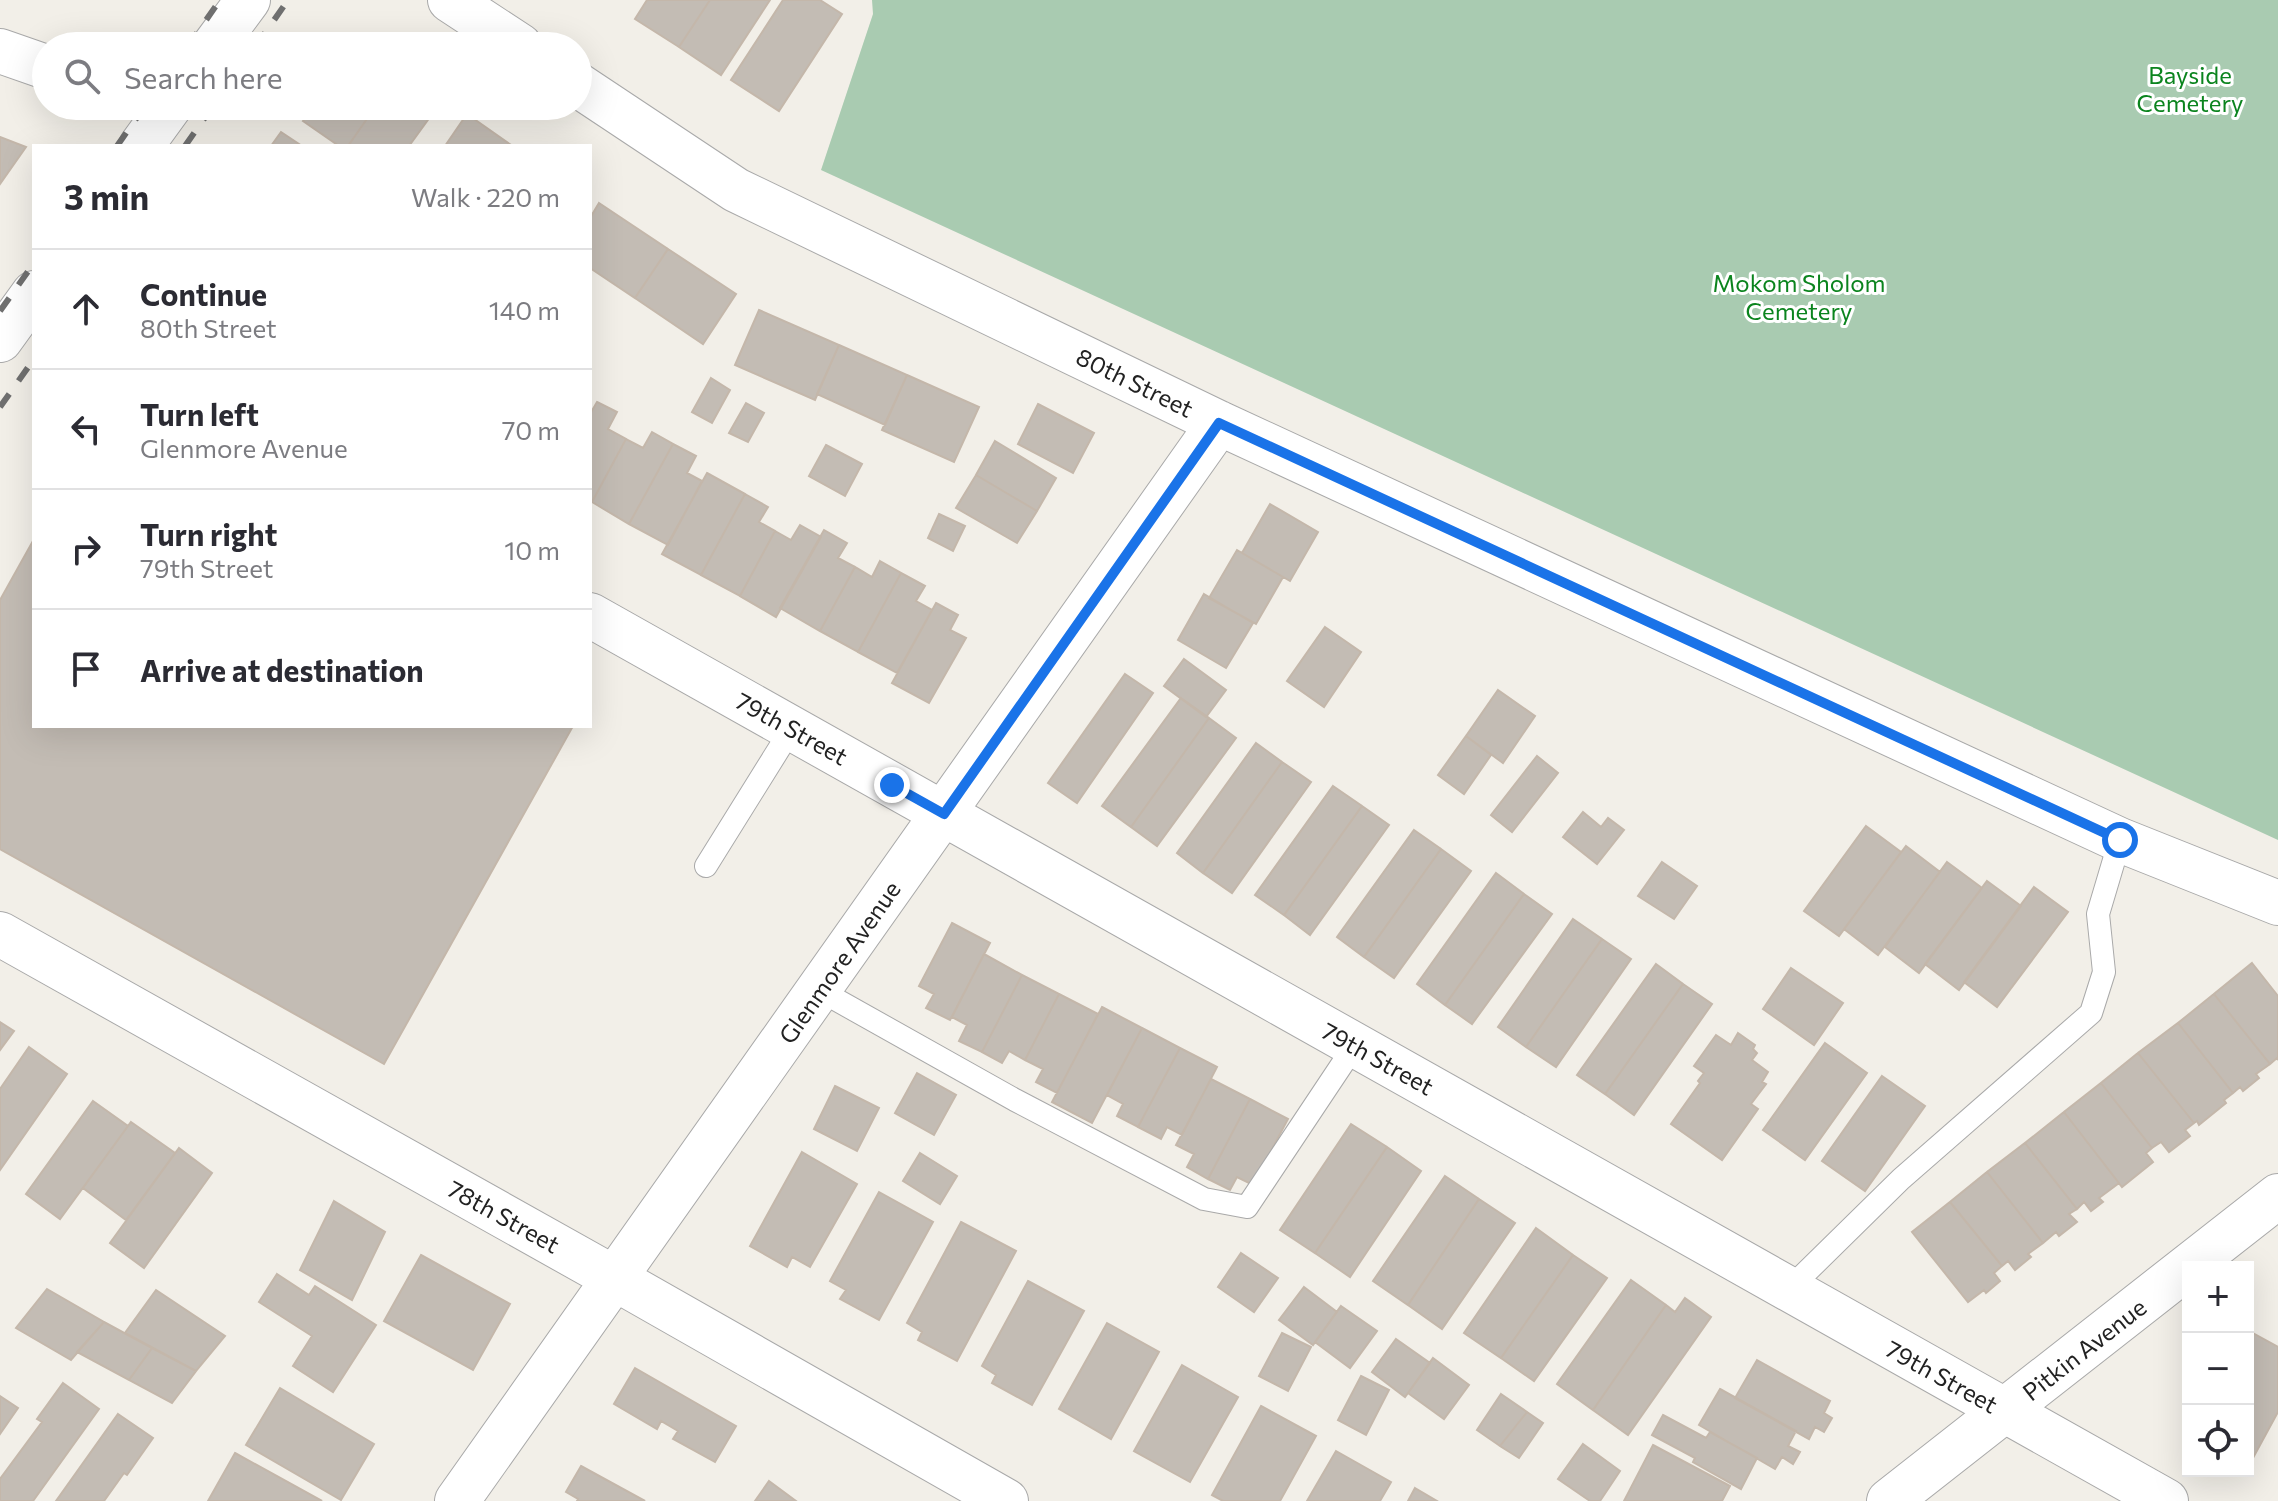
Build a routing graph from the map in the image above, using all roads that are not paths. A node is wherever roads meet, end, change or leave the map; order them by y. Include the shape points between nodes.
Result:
1 (248, 0) edge
2 (450, 0) edge
3 (224, 32) edge
4 (499, 32) edge
5 (0, 51) edge
6 (32, 62) edge
7 (592, 94) edge
8 (156, 120) edge
9 (142, 144) edge
10 (32, 298) edge
11 (0, 340) edge
12 (1219, 423) junction
13 (592, 616) edge
14 (792, 728) junction
15 (944, 814) junction
16 (2120, 840) junction
17 (706, 866) dead end
18 (2278, 903) edge
19 (0, 934) edge
20 (819, 990) junction
21 (1355, 1045) junction
22 (2278, 1196) edge
23 (614, 1278) junction
24 (1788, 1290) junction
25 (2004, 1411) junction
26 (457, 1501) edge
27 (1006, 1501) edge
28 (1889, 1501) edge
29 (2166, 1501) edge

1 - 3 street
2 - 4 street
5 - 6 street
7 - 12 street, 80th Street via 736,190
8 - 9 street
10 - 11 street
12 - 15 street, Glenmore Avenue
12 - 16 street, 80th Street
13 - 14 street, 79th Street
14 - 15 street, 79th Street
14 - 17 lane
15 - 20 street, Glenmore Avenue
15 - 21 street, 79th Street
16 - 18 street, 80th Street
16 - 24 lane via 2098,914 2104,972 2091,1013 1901,1179
19 - 23 street, 78th Street
20 - 21 lane via 1204,1199 1247,1207
20 - 23 street, Glenmore Avenue
21 - 24 street, 79th Street
22 - 25 street, Pitkin Avenue
23 - 26 street, Glenmore Avenue
23 - 27 street, 78th Street
24 - 25 street, 79th Street
25 - 28 street, Pitkin Avenue
25 - 29 street, 79th Street

